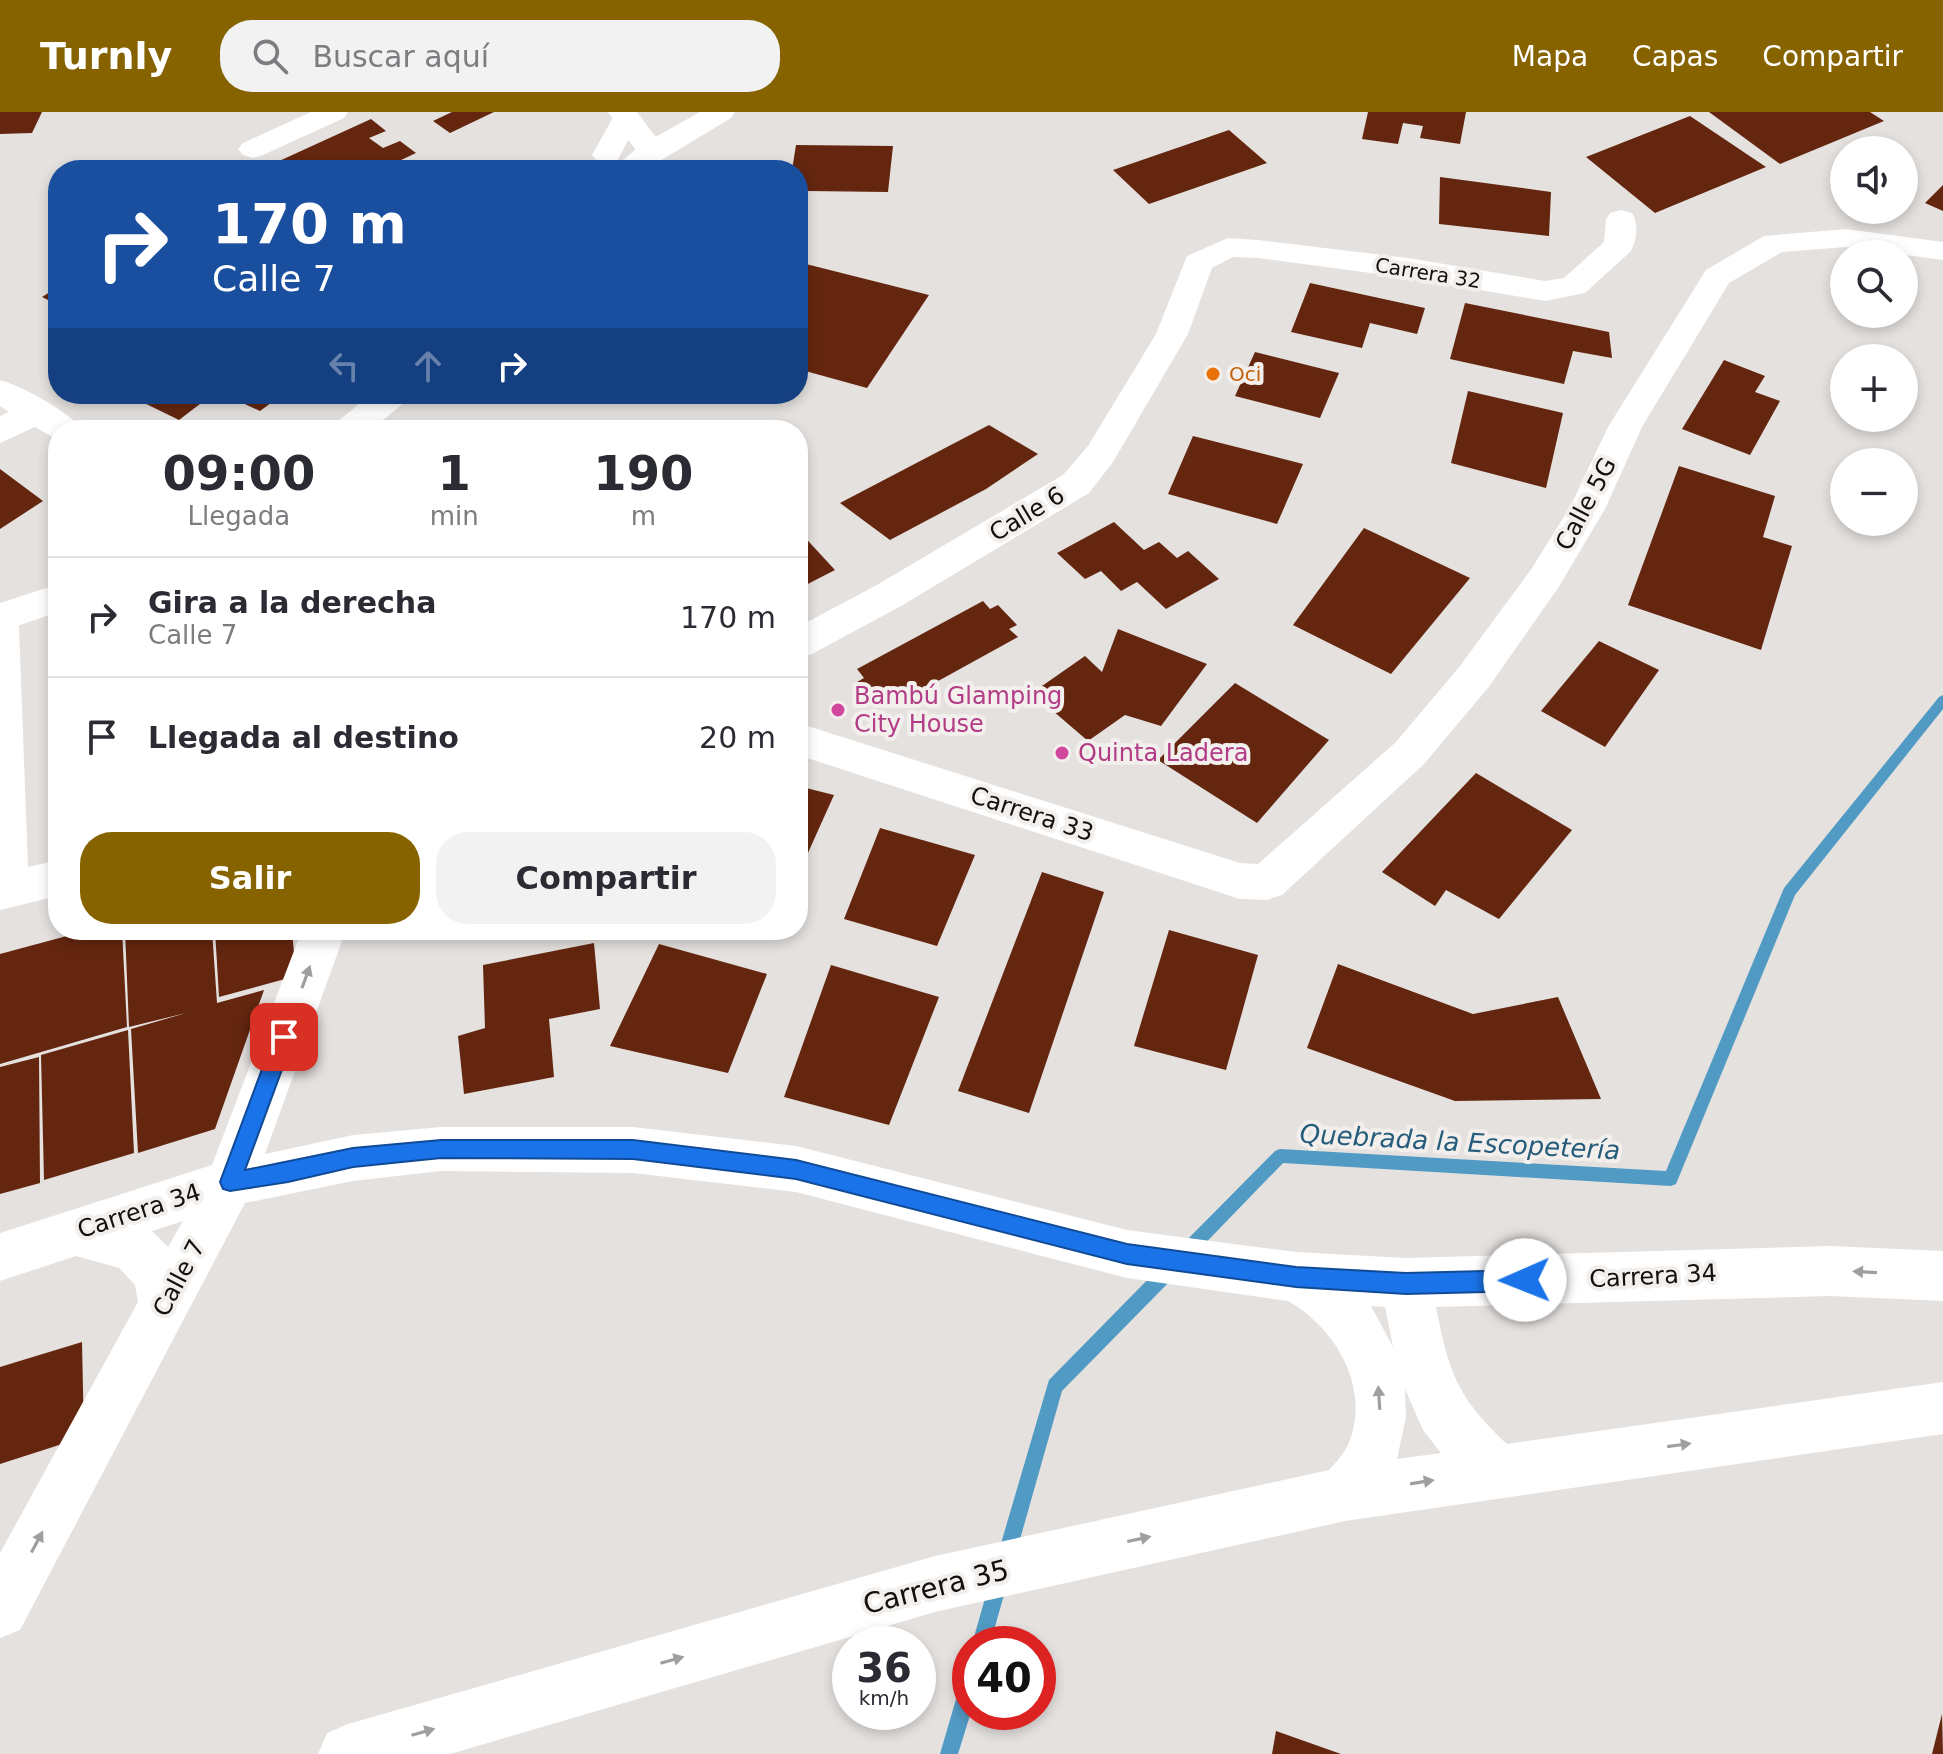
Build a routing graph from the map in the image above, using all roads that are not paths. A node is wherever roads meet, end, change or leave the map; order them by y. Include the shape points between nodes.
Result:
1 (334, 112) edge
2 (677, 112) edge
3 (721, 112) edge
4 (635, 129) edge
5 (253, 149) dead end
6 (613, 160) edge
7 (613, 160) edge
8 (1621, 219) dead end
9 (1943, 251) edge
10 (1198, 263) joint
11 (0, 391) edge
12 (381, 404) edge
13 (48, 420) edge
14 (361, 420) edge
15 (48, 421) edge
16 (0, 431) edge
17 (48, 601) edge
18 (0, 618) edge
19 (0, 627) edge
20 (808, 639) edge
21 (808, 742) edge
22 (48, 880) edge
23 (1267, 882) joint
24 (4, 891) edge
25 (320, 940) edge
26 (230, 1182) junction
27 (76, 1232) junction
28 (0, 1257) edge
29 (1274, 1274) junction
30 (1943, 1276) edge
31 (1406, 1283) junction
32 (164, 1306) junction
33 (1943, 1408) edge
34 (1497, 1471) junction
35 (1345, 1494) junction
36 (0, 1610) edge
37 (348, 1754) edge

1 - 5 street
2 - 4 street
3 - 4 street
4 - 6 street
4 - 7 street
8 - 10 street, Carrera 32 via 1619,245 1574,286 1545,291 1258,249 1228,247
9 - 23 street, Calle 5G via 1846,238 1775,243 1717,277 1625,427 1587,509 1474,677 1410,753
10 - 20 street, Calle 6 via 1172,334 1101,454 1076,484
11 - 13 street
12 - 14 street
15 - 16 street
17 - 18 street
19 - 24 street
21 - 23 street, Carrera 33 via 1240,881
22 - 24 street
26 -> 25 street, Calle 7
26 - 27 street, Carrera 34
26 - 29 street, Carrera 34 via 353,1158 441,1149 633,1150 796,1169 1127,1254
26 - 32 street, Calle 7
27 - 28 street, Carrera 34
27 - 32 street via 134,1248 158,1273
29 - 31 street, Carrera 34
35 -> 29 street via 1374,1447 1381,1419 1378,1376 1361,1335 1333,1300
30 -> 31 street, Carrera 34 via 1830,1271
31 - 34 street via 1428,1380 1440,1409
36 -> 32 street, Calle 7
34 -> 33 street
35 -> 34 street
37 -> 35 street, Carrera 35 via 935,1584

